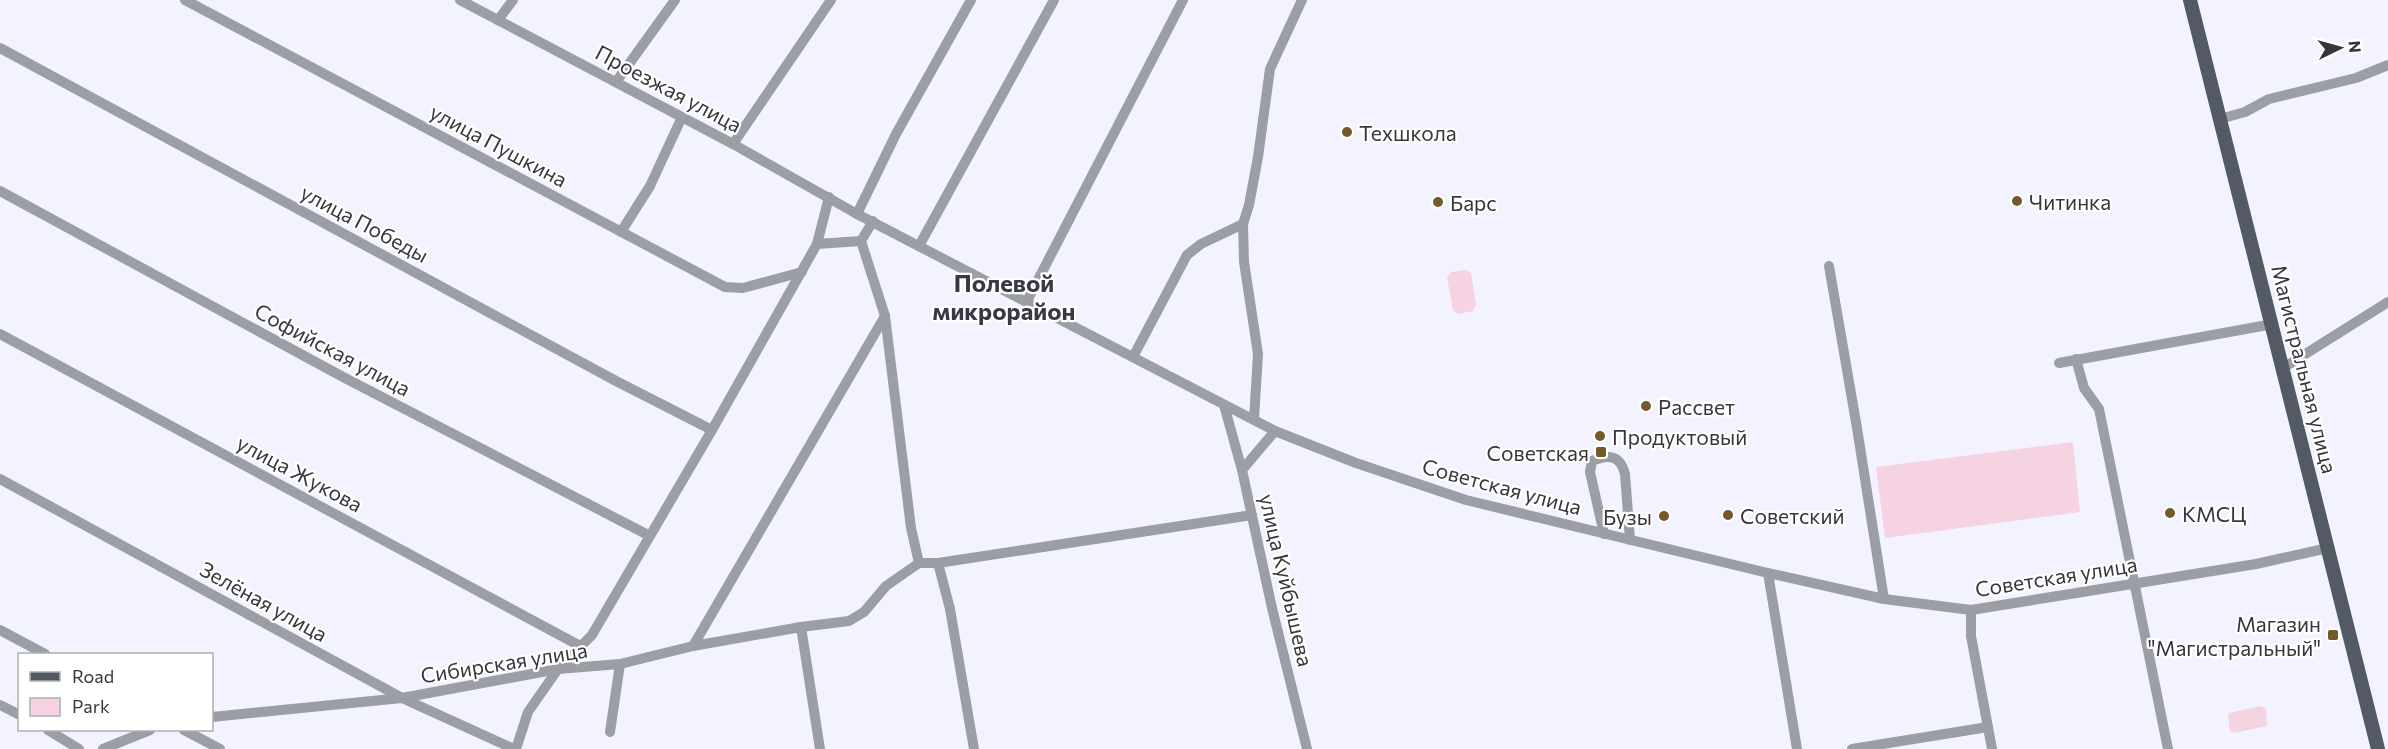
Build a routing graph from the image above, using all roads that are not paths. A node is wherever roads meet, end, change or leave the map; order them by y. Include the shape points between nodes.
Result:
1 (185, 0) edge
2 (460, 0) edge
3 (513, 0) edge
4 (675, 0) edge
5 (831, 0) edge
6 (971, 0) edge
7 (1054, 0) edge
8 (1184, 0) edge
9 (1302, 0) edge
10 (2190, 0) edge
11 (498, 20) junction
12 (0, 48) edge
13 (2388, 65) edge
14 (616, 82) junction
15 (682, 117) junction
16 (2220, 119) junction
17 (733, 144) junction
18 (0, 191) edge
19 (829, 197) junction
20 (857, 213) junction
21 (873, 221) junction
22 (1243, 224) junction
23 (621, 232) junction
24 (861, 241) junction
25 (817, 244) junction
26 (919, 246) junction
27 (1828, 266) dead end
28 (802, 272) junction
29 (1027, 302) junction
30 (2388, 302) edge
31 (885, 316) junction
32 (2273, 324) junction
33 (0, 334) edge
34 (1133, 357) junction
35 (2076, 359) junction
36 (2059, 363) dead end
37 (2283, 369) junction
38 (1224, 405) junction
39 (1254, 419) junction
40 (712, 430) junction
41 (1275, 431) junction
42 (1242, 470) junction
43 (0, 479) edge
44 (1252, 515) junction
45 (1604, 534) junction
46 (650, 536) junction
47 (1630, 540) junction
48 (2328, 548) junction
49 (919, 563) junction
50 (938, 563) junction
51 (1768, 573) junction
52 (2134, 585) junction
53 (1884, 599) junction
54 (1971, 610) junction
55 (801, 627) junction
56 (0, 630) edge
57 (582, 646) junction
58 (693, 646) junction
59 (43, 653) edge
60 (620, 664) junction
61 (558, 669) junction
62 (402, 698) junction
63 (0, 705) edge
64 (18, 714) edge
65 (213, 717) edge
66 (1988, 728) junction
67 (51, 731) edge
68 (145, 731) edge
69 (188, 731) edge
70 (610, 732) dead end
71 (79, 749) edge
72 (103, 749) edge
73 (220, 749) edge
74 (515, 749) edge
75 (820, 749) edge
76 (974, 749) edge
77 (1307, 749) edge
78 (1797, 749) edge
79 (1852, 749) edge
80 (1992, 749) edge
81 (2168, 749) edge
82 (2378, 749) edge

1 - 23 street, улица Пушкина
2 - 11 street, Проезжая улица
3 - 11 street
4 - 14 street
5 - 17 street
6 - 20 street
7 - 26 street
8 - 29 street
9 - 22 street via 1270,69 1256,167
10 - 16 main road, Магистральная улица
11 - 14 street, Проезжая улица
12 - 40 street, улица Победы
13 - 16 street via 2356,78 2269,99
14 - 15 street, Проезжая улица
15 - 17 street, Проезжая улица
15 - 23 street via 650,186
16 - 32 main road, Магистральная улица
17 - 19 street, Проезжая улица
18 - 46 street, Софийская улица via 343,377
19 - 20 street, Проезжая улица
19 - 25 street
20 - 21 street, Советская улица
21 - 24 street
21 - 26 street, Советская улица
22 - 34 street via 1187,255
22 - 39 street via 1244,262 1258,354
23 - 28 street, улица Пушкина via 725,287 743,288
24 - 25 street
24 - 31 street
25 - 28 street
26 - 29 street, Советская улица
27 - 53 street
28 - 40 street
29 - 34 street, Советская улица
30 - 37 street
31 - 49 street via 911,528
31 - 58 street
32 - 35 street
32 - 37 main road, Магистральная улица
33 - 57 street, улица Жукова
34 - 38 street, Советская улица
35 - 36 street
35 - 52 street via 2084,388 2099,409
37 - 48 main road, Магистральная улица
38 - 39 street, Советская улица
38 - 42 street
39 - 41 street, Советская улица
40 - 46 street
41 - 42 street, улица Куйбышева
41 - 45 street, Советская улица via 1466,500
42 - 44 street, улица Куйбышева
43 - 62 street, Зелёная улица
44 - 50 street
44 - 77 street, улица Куйбышева
45 - 47 street, Советская улица
45 - 47 street via 1590,472 1592,461 1603,456 1622,464
46 - 57 street
47 - 51 street, Советская улица
48 - 52 street, Советская улица
48 - 82 main road, Магистральная улица
49 - 50 street
49 - 55 street, Сибирская улица via 886,586 864,612 849,621
50 - 76 street via 950,609
51 - 53 street, Советская улица
51 - 78 street
52 - 54 street, Советская улица
52 - 81 street
53 - 54 street, Советская улица
54 - 66 street via 1971,636
55 - 58 street, Сибирская улица
55 - 75 street
56 - 59 street
57 - 61 street
58 - 60 street, Сибирская улица
60 - 61 street, Сибирская улица
60 - 70 street
61 - 62 street, Сибирская улица
61 - 74 street via 528,712
62 - 65 street, Сибирская улица
62 - 74 street, Зелёная улица
63 - 64 street
66 - 79 street
66 - 80 street
67 - 71 street
68 - 72 street
69 - 73 street

